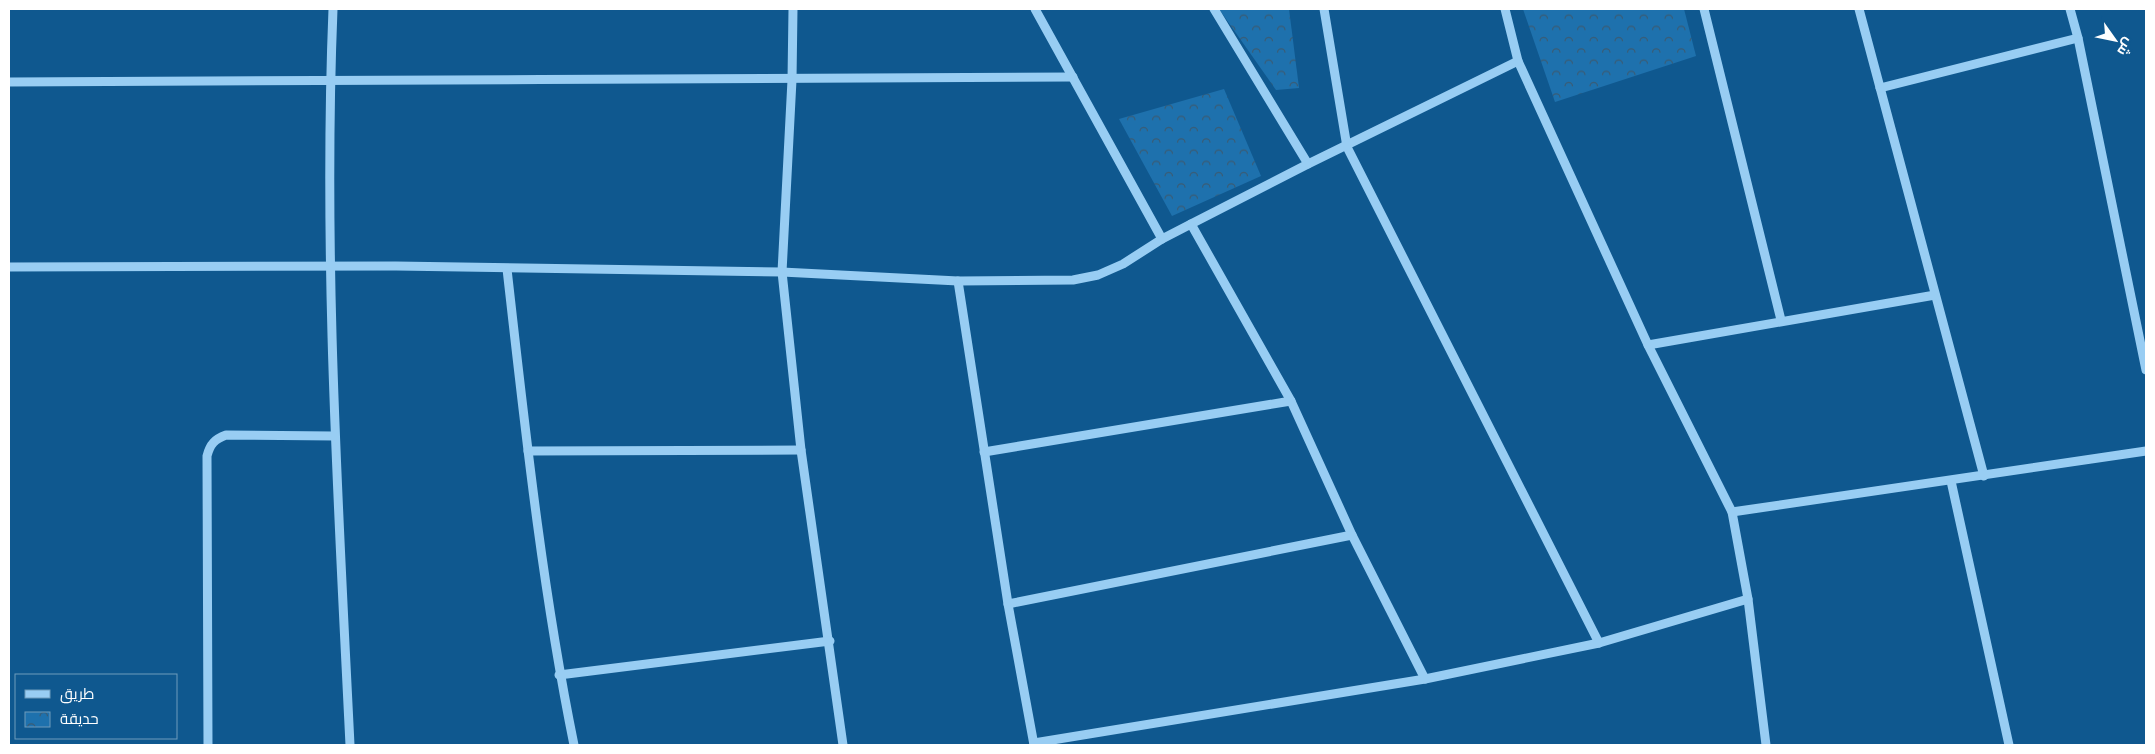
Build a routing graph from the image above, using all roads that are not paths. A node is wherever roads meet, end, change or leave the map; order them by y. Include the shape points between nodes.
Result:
1 (333, 9) edge
2 (793, 9) edge
3 (1035, 9) edge
4 (1214, 9) edge
5 (1324, 9) edge
6 (1505, 9) edge
7 (1704, 9) edge
8 (1858, 9) edge
9 (2070, 9) edge
10 (2078, 38) junction
11 (1518, 61) junction
12 (1073, 77) junction
13 (330, 79) junction
14 (792, 80) junction
15 (9, 82) edge
16 (1880, 88) junction
17 (1347, 146) junction
18 (1308, 164) junction
19 (1191, 224) junction
20 (1162, 239) junction
21 (330, 267) junction
22 (9, 268) edge
23 (507, 269) junction
24 (782, 272) junction
25 (958, 281) junction
26 (1935, 295) junction
27 (1781, 320) junction
28 (1648, 345) junction
29 (2146, 370) edge
30 (1291, 401) junction
31 (334, 436) junction
32 (801, 450) junction
33 (528, 451) junction
34 (2146, 451) edge
35 (984, 452) junction
36 (1984, 476) junction
37 (1951, 481) junction
38 (1732, 512) junction
39 (1352, 535) junction
40 (1748, 599) junction
41 (1008, 604) junction
42 (830, 641) junction
43 (1599, 643) junction
44 (559, 674) junction
45 (1425, 679) junction
46 (1034, 744) edge
47 (208, 745) edge
48 (350, 745) edge
49 (574, 745) edge
50 (844, 745) edge
51 (1766, 745) edge
52 (2009, 745) edge

1 - 13 street
2 - 14 street
3 - 12 street
4 - 18 street
5 - 17 street
6 - 11 street
7 - 27 street
8 - 16 street
9 - 10 street
10 - 16 street
10 - 29 street
11 - 17 street
11 - 28 street
12 - 14 street
12 - 20 street
13 - 14 street
13 - 15 street
13 - 21 street
14 - 24 street
16 - 26 street
17 - 18 street
17 - 43 street
18 - 19 street
19 - 20 street
19 - 30 street
20 - 25 street via 1123,264 1098,275 1073,280
21 - 22 street
21 - 23 street
21 - 31 street
23 - 24 street
23 - 33 street
24 - 25 street
24 - 32 street
25 - 35 street
26 - 27 street
26 - 36 street
27 - 28 street
28 - 38 street
30 - 35 street
30 - 39 street
31 - 47 street via 226,435 216,439 209,448 206,463
31 - 48 street
32 - 33 street
32 - 42 street
33 - 44 street
34 - 36 street
35 - 41 street
36 - 37 street
37 - 38 street
37 - 52 street
38 - 40 street
39 - 41 street
39 - 45 street
40 - 43 street
40 - 51 street
41 - 46 street
42 - 44 street
42 - 50 street
43 - 45 street
44 - 49 street
45 - 46 street

